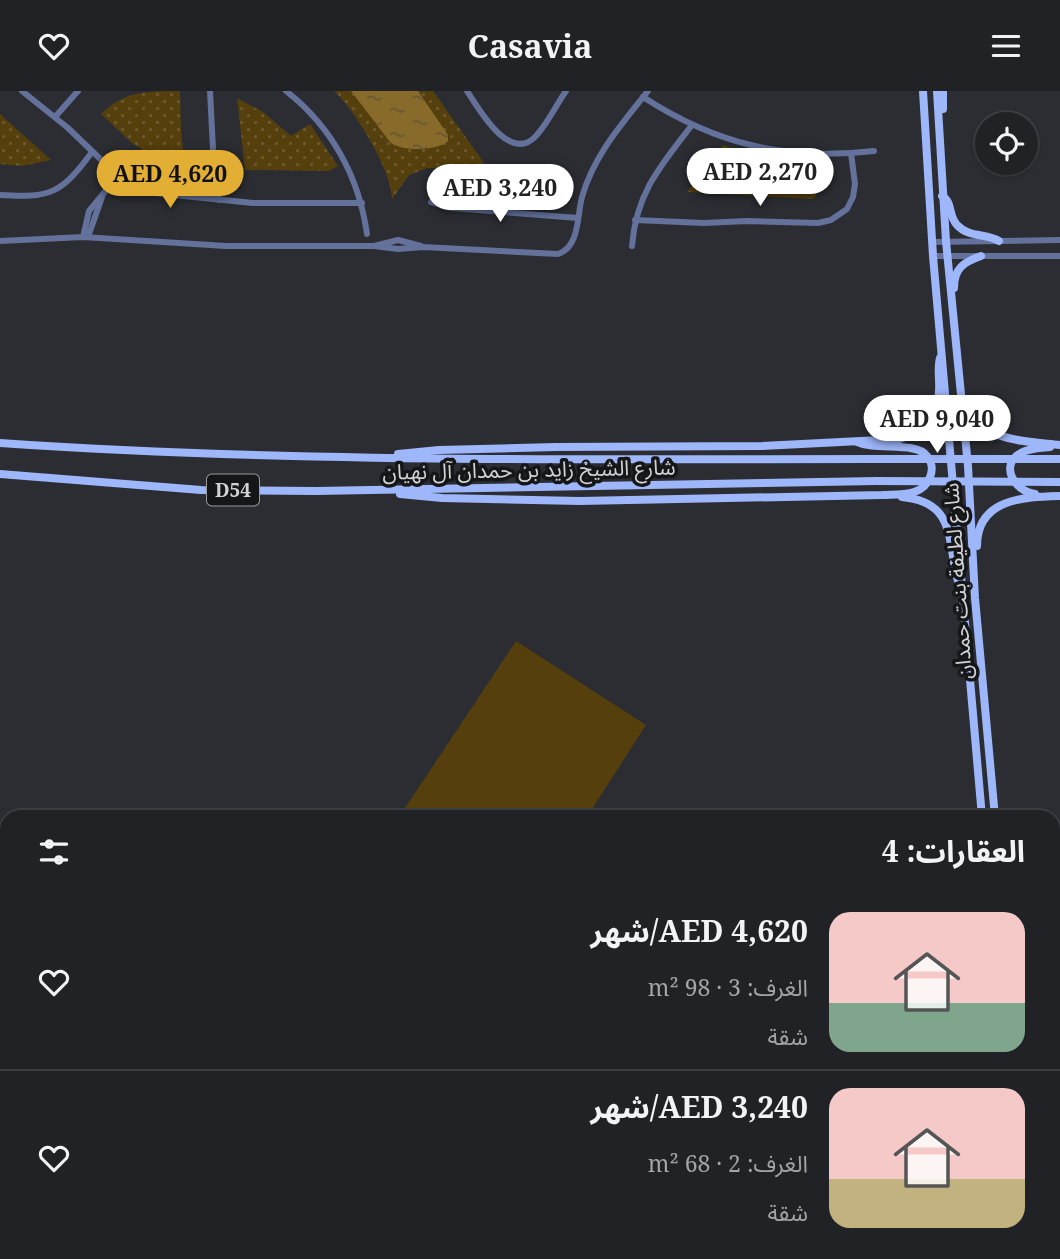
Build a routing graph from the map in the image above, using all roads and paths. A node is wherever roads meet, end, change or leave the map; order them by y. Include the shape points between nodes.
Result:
1 (22, 91) edge
2 (78, 91) edge
3 (210, 91) edge
4 (286, 91) edge
5 (467, 91) edge
6 (566, 91) edge
7 (923, 91) edge
8 (937, 91) edge
9 (943, 91) edge
10 (646, 94) edge
11 (55, 117) junction
12 (692, 125) junction
13 (941, 139) junction
14 (874, 151) dead end
15 (92, 152) junction
16 (851, 153) junction
17 (118, 176) junction
18 (0, 195) edge
19 (943, 196) junction
20 (219, 200) junction
21 (431, 202) dead end
22 (362, 203) junction
23 (96, 206) junction
24 (578, 218) junction
25 (635, 220) junction
26 (368, 234) dead end
27 (86, 237) junction
28 (1060, 240) edge
29 (0, 241) edge
30 (946, 241) junction
31 (999, 241) junction
32 (932, 242) junction
33 (632, 246) dead end
34 (933, 256) junction
35 (947, 256) junction
36 (981, 256) junction
37 (1060, 256) edge
38 (951, 301) junction
39 (957, 348) junction
40 (942, 352) junction
41 (857, 442) junction
42 (0, 443) edge
43 (1060, 445) edge
44 (380, 458) junction
45 (1060, 459) edge
46 (0, 474) edge
47 (1060, 482) edge
48 (373, 491) junction
49 (882, 495) junction
50 (1060, 496) edge
51 (975, 598) junction
52 (963, 601) junction
53 (981, 810) edge
54 (994, 810) edge

1 - 11 street
2 - 11 street
3 - 20 street
4 - 22 street via 332,139
5 - 6 street via 500,136 516,144 537,135
7 - 32 main road, شارع لطيفة بنت حمدان
8 - 13 main road, شارع لطيفة بنت حمدان
9 - 13 main road
10 - 12 street
10 - 24 street via 598,158
11 - 15 street
12 - 16 street via 769,149
12 - 25 street via 647,185
13 - 19 main road, شارع لطيفة بنت حمدان
14 - 16 street
15 - 17 street
15 - 18 street via 74,176 53,191 36,196
16 - 25 street via 853,197 831,220
17 - 20 street via 154,193
17 - 23 street
19 - 30 main road, شارع لطيفة بنت حمدان
19 - 31 main road via 959,227
20 - 22 street via 280,205
21 - 24 street via 446,208
22 - 26 street
23 - 27 street via 92,230
23 - 27 street via 85,222
24 - 27 street via 572,243 558,254 423,247 398,240 374,246 226,246
25 - 33 street
27 - 29 street
28 - 31 street
30 - 31 street
30 - 32 street
30 - 35 main road, شارع لطيفة بنت حمدان
32 - 34 main road, شارع لطيفة بنت حمدان
34 - 35 street
34 - 40 main road, شارع لطيفة بنت حمدان
35 - 36 street
35 - 38 main road, شارع لطيفة بنت حمدان
36 - 37 street
36 - 38 main road via 958,270
38 - 39 main road, شارع لطيفة بنت حمدان
39 - 43 main road via 964,363 965,399 976,422 997,436
39 - 51 main road, شارع لطيفة بنت حمدان
40 - 41 main road via 939,397 928,421 906,437
40 - 52 main road, شارع لطيفة بنت حمدان
41 - 44 main road via 439,450
41 - 49 main road via 916,449 930,462 930,479 920,490
42 - 44 main road, شارع الشيخ زايد بن حمدان آل نهيان / D54 via 163,453
43 - 50 main road via 1022,452 1011,471 1024,492
44 - 45 main road, شارع الشيخ زايد بن حمدان آل نهيان / D54, bridge
46 - 48 main road, شارع الشيخ زايد بن حمدان آل نهيان / D54 via 201,489
47 - 48 main road, شارع الشيخ زايد بن حمدان آل نهيان / D54, bridge
48 - 49 main road via 442,498 580,501
49 - 52 main road via 919,500 943,517 951,535
50 - 51 main road via 1016,498 987,517 977,541
51 - 54 main road, شارع لطيفة بنت حمدان
52 - 53 main road, شارع لطيفة بنت حمدان

